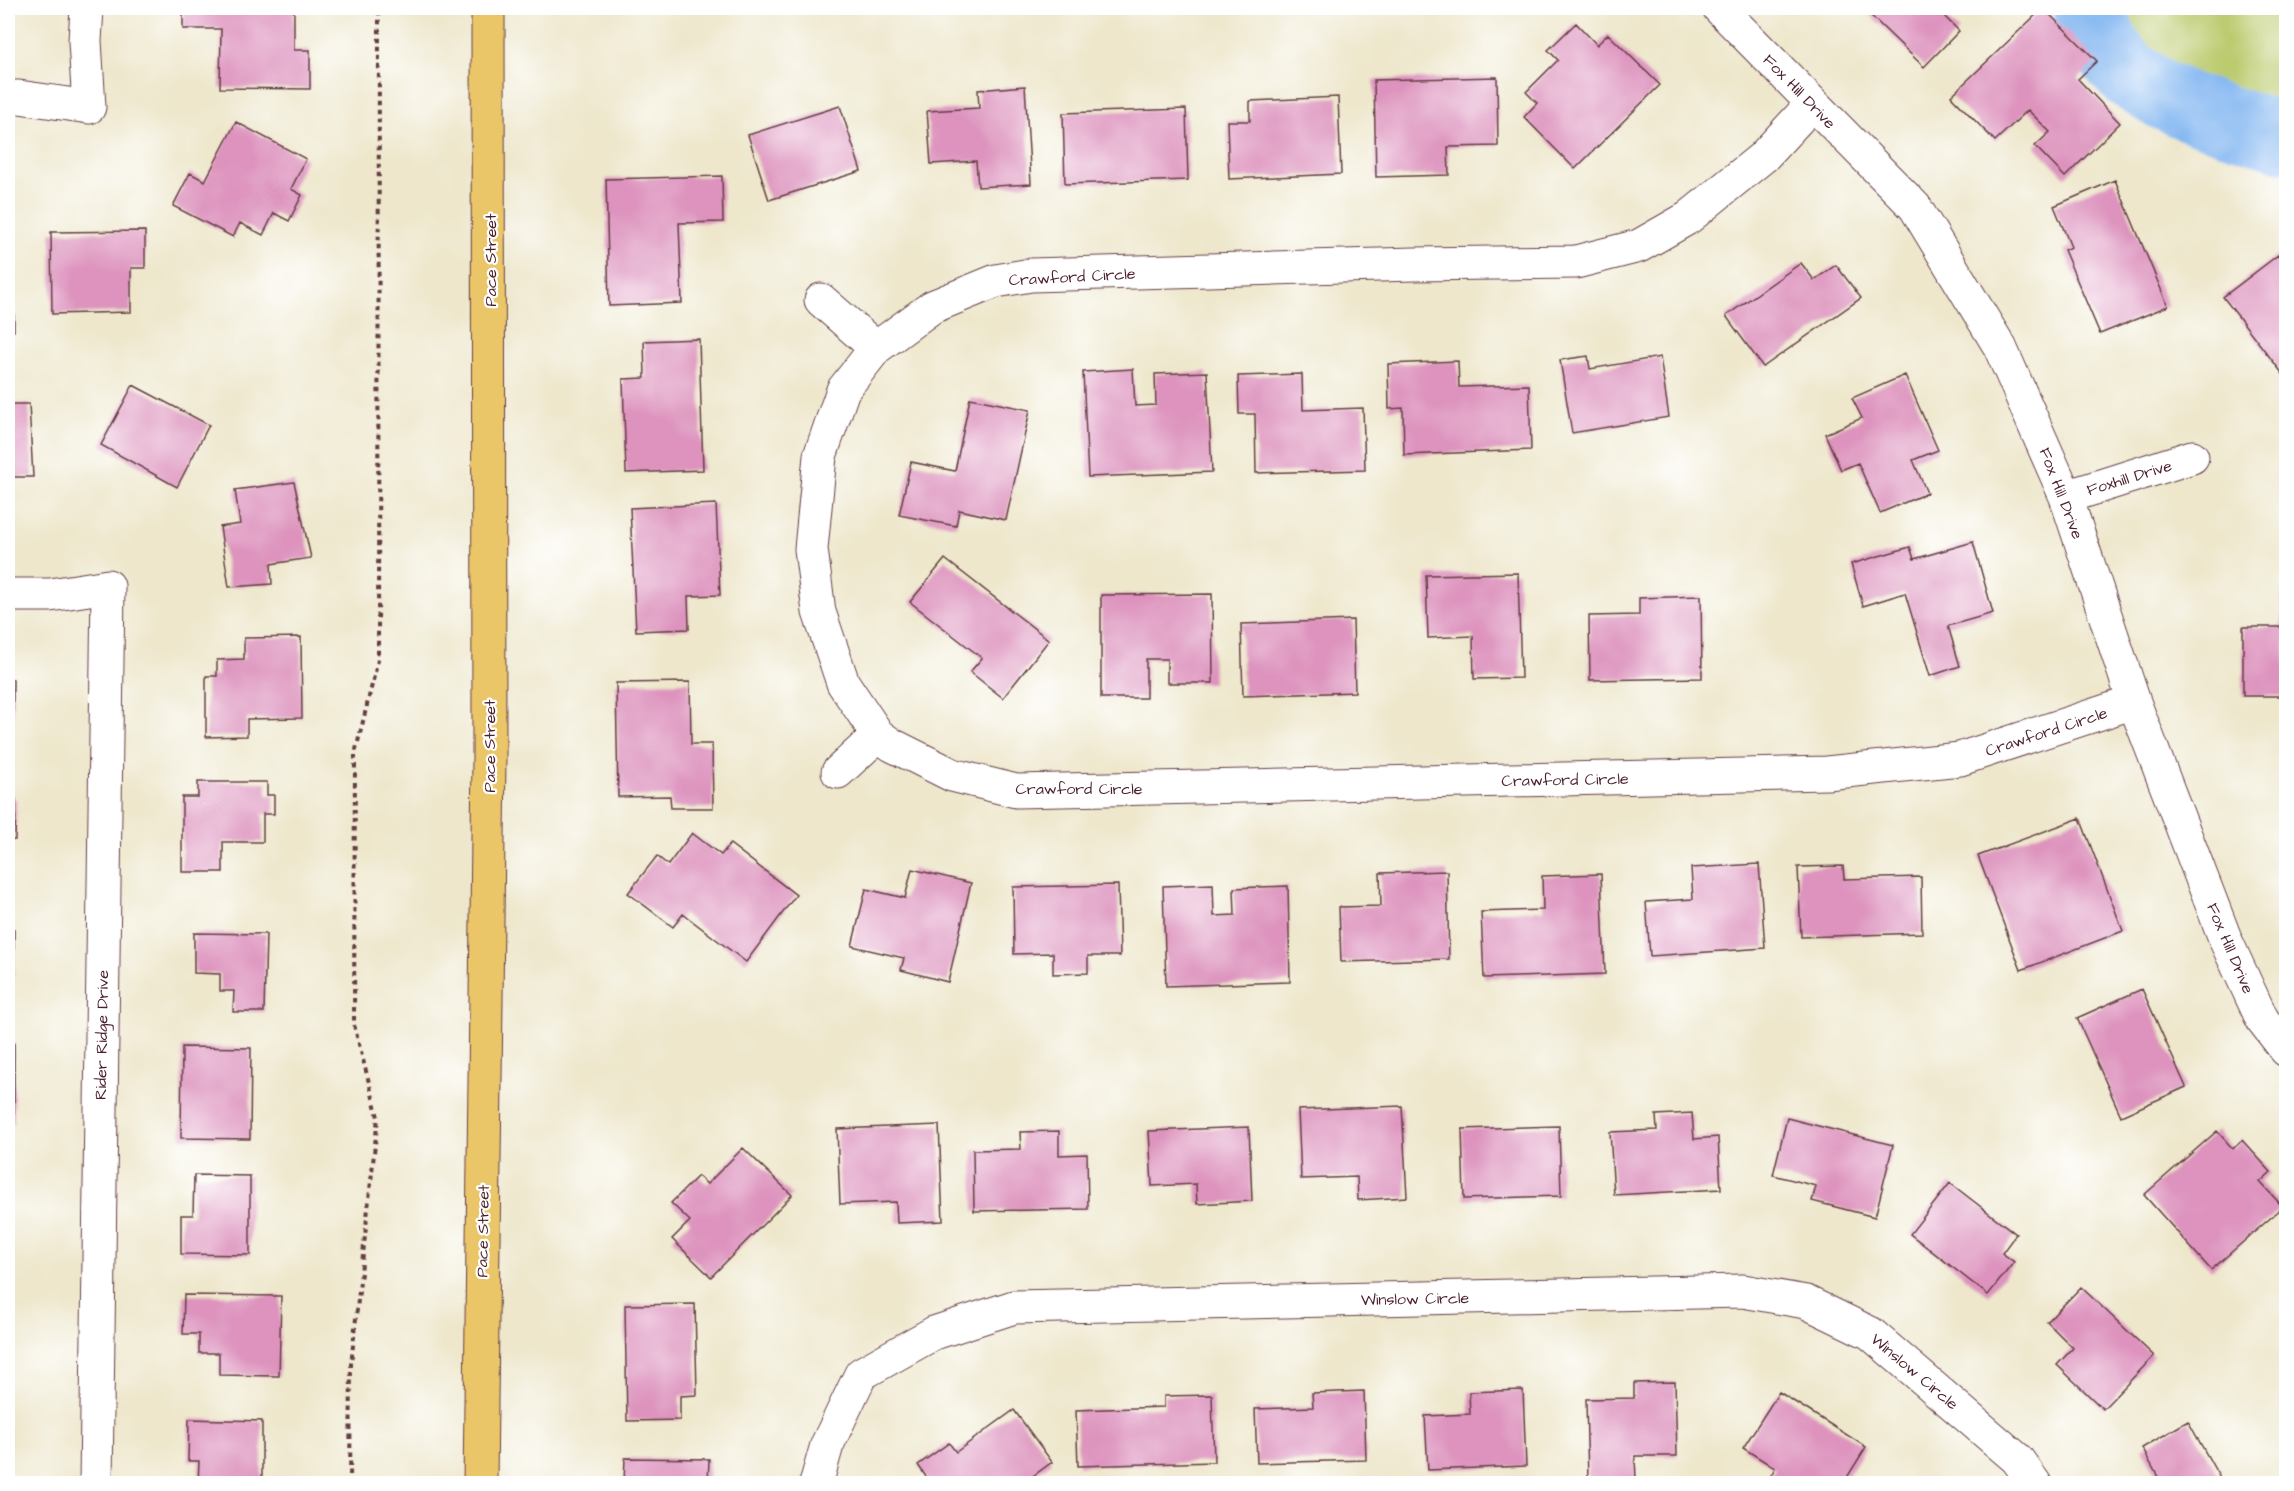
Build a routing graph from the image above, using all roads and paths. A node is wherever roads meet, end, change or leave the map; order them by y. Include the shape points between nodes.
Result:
1 (87, 8) edge
2 (379, 8) edge
3 (488, 8) edge
4 (1719, 8) edge
5 (8, 97) edge
6 (1812, 104) junction
7 (821, 300) dead end
8 (876, 348) junction
9 (2192, 457) dead end
10 (2066, 497) junction
11 (8, 595) edge
12 (2134, 702) junction
13 (878, 735) junction
14 (838, 772) dead end
15 (2286, 1050) edge
16 (96, 1484) edge
17 (350, 1484) edge
18 (480, 1484) edge
19 (816, 1484) edge
20 (2035, 1484) edge

1 - 5 street via 89,107
2 - 17 path via 378,660 355,754 354,1001 354,1025 378,1118 351,1364
3 - 18 main road, Pace Street via 489,734
4 - 6 street, Fox Hill Drive
6 - 8 street, Crawford Circle via 1754,164 1688,218 1639,246 1575,262 1031,275 996,281 932,307
6 - 10 street, Fox Hill Drive via 1915,207 2000,347
7 - 8 street
8 - 13 street, Crawford Circle via 843,390 820,456 811,549 819,612 843,683
9 - 10 street, Foxhill Drive
10 - 12 street, Fox Hill Drive
11 - 16 street, Rider Ridge Drive via 50,595 108,586
12 - 13 street, Crawford Circle via 1960,759 1827,773 1016,791 952,775
12 - 15 street, Fox Hill Drive via 2226,941 2262,1019
13 - 14 street
19 - 20 street, Winslow Circle via 827,1445 861,1374 934,1333 1014,1307 1743,1291 1806,1302 1870,1333 2017,1459

